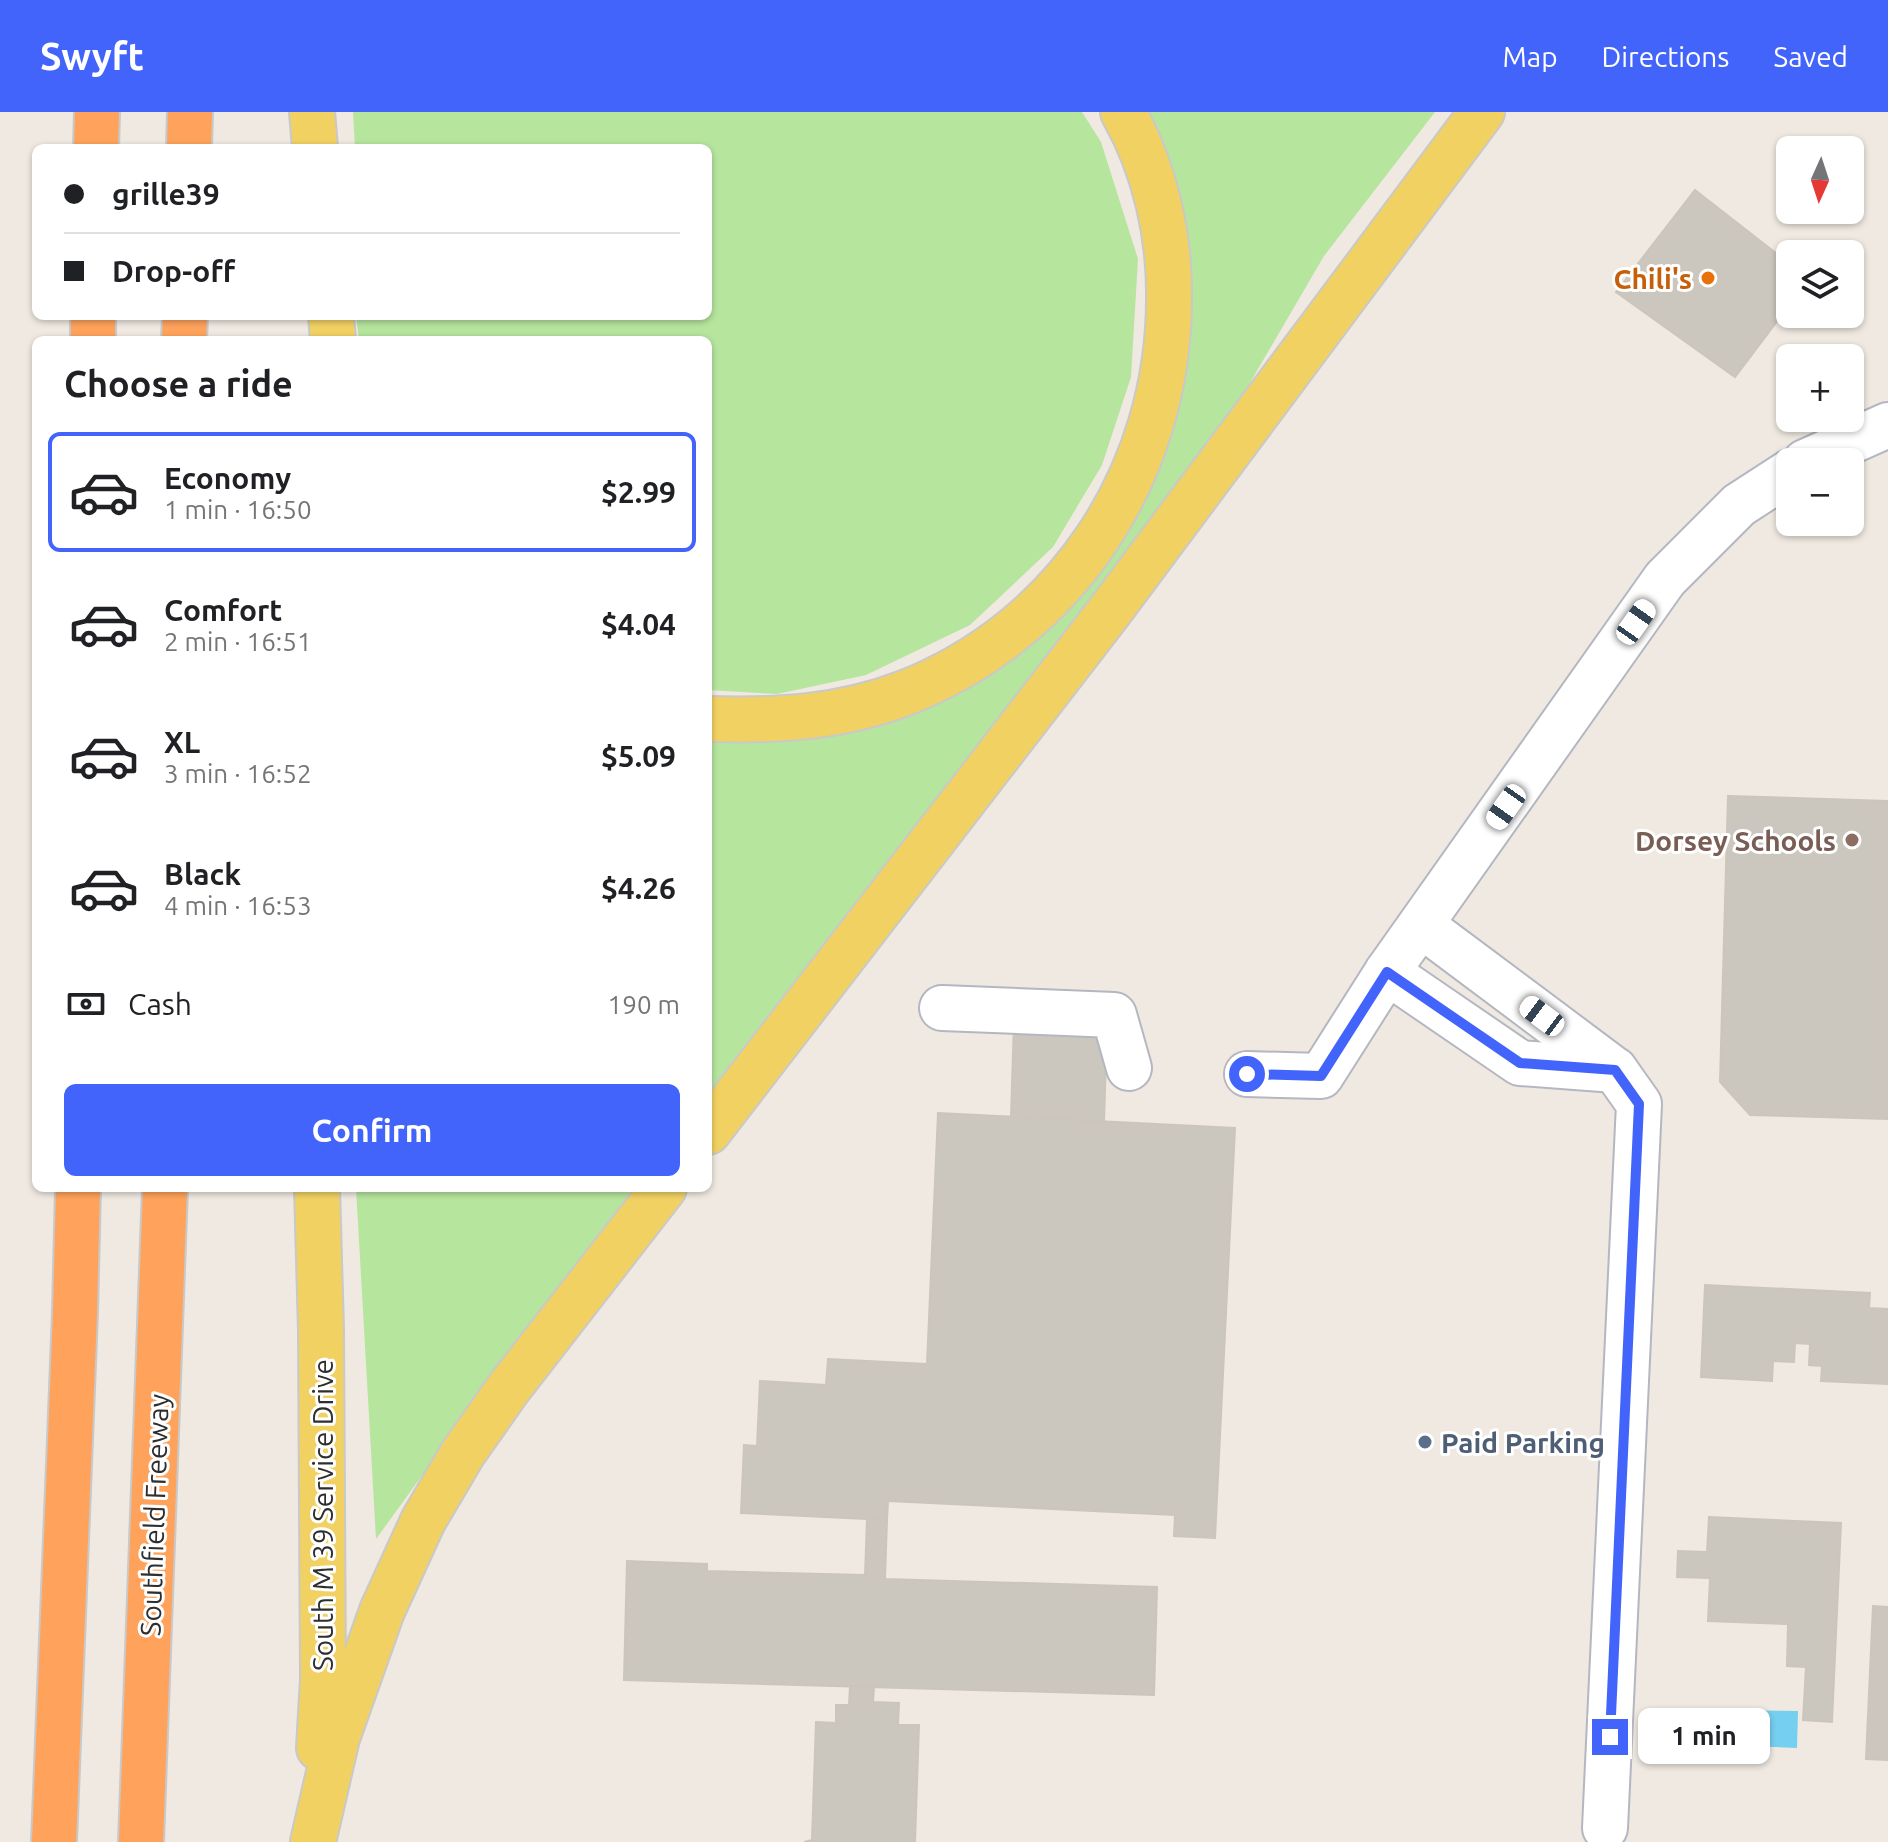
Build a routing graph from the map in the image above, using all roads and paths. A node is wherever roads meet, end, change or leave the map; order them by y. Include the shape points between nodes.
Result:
1 (97, 112) edge
2 (190, 112) edge
3 (303, 112) edge
4 (312, 112) edge
5 (1123, 112) edge
6 (1482, 112) edge
7 (96, 144) edge
8 (189, 144) edge
9 (303, 144) edge
10 (315, 144) edge
11 (1888, 425) edge
12 (1836, 448) edge
13 (1776, 481) edge
14 (712, 719) edge
15 (1421, 925) junction
16 (1387, 972) junction
17 (942, 1008) dead end
18 (1129, 1068) dead end
19 (1615, 1070) junction
20 (1247, 1074) dead end
21 (712, 1127) edge
22 (78, 1192) edge
23 (165, 1192) edge
24 (317, 1192) edge
25 (661, 1192) edge
26 (1605, 1828) dead end
27 (54, 1842) edge
28 (141, 1842) edge
29 (313, 1842) edge

1 - 7 highway
2 - 8 highway
3 - 9 main road
4 - 10 main road
5 - 14 main road via 1143,155 1165,236 1169,333 1156,415 1143,454 1105,529 1044,604 942,676 842,712 773,721
6 - 21 main road via 1109,612
11 - 12 lane
13 - 15 lane via 1739,505 1665,579
15 - 16 lane
15 - 19 lane
16 - 19 lane via 1520,1063
16 - 20 lane via 1321,1076
17 - 18 lane via 1114,1015
19 - 26 lane via 1639,1104
22 - 27 highway
23 - 28 highway, Southfield Freeway
24 - 29 main road, South M 39 Service Drive via 323,1679
25 - 29 main road via 508,1389 423,1521 382,1611 337,1738

